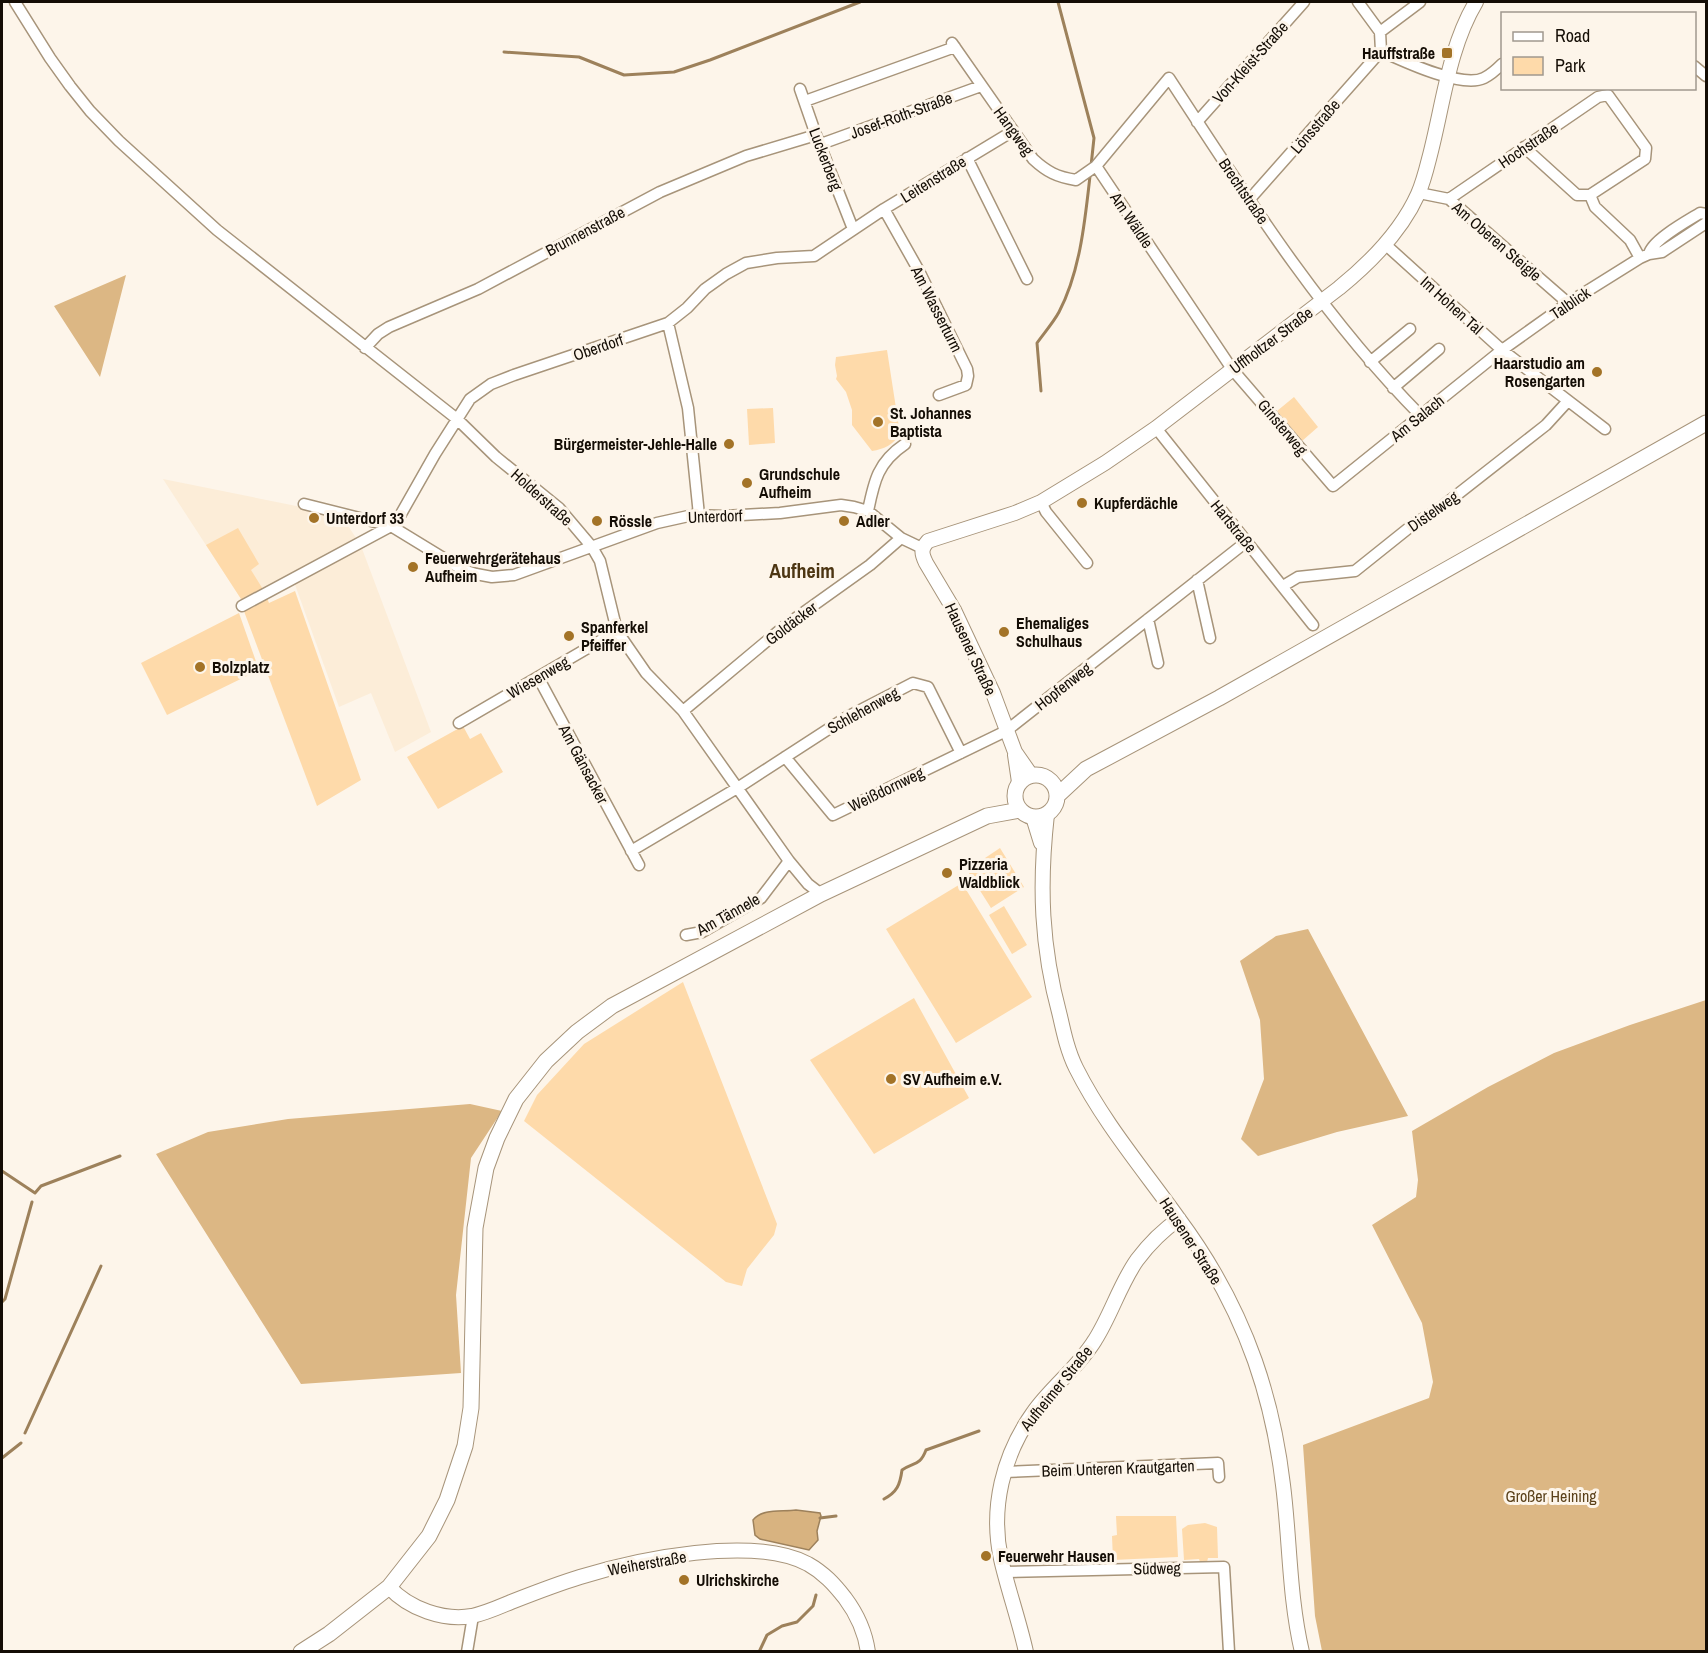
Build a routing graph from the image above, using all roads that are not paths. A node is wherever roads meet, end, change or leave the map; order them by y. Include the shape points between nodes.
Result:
1 (15, 2) edge
2 (1304, 2) edge
3 (1358, 2) edge
4 (1420, 2) edge
5 (1476, 2) edge
6 (1380, 32) junction
7 (1381, 51) junction
8 (1501, 66) edge
9 (1448, 76) junction
10 (981, 86) junction
11 (801, 89) dead end
12 (805, 101) junction
13 (1197, 122) junction
14 (1013, 131) junction
15 (818, 140) junction
16 (1524, 147) junction
17 (967, 158) junction
18 (1096, 166) junction
19 (1419, 193) junction
20 (1590, 195) junction
21 (1449, 199) junction
22 (1249, 200) junction
23 (884, 209) junction
24 (1707, 214) edge
25 (1707, 223) edge
26 (853, 229) junction
27 (1386, 245) junction
28 (1644, 256) junction
29 (1027, 279) dead end
30 (1321, 302) junction
31 (1568, 303) junction
32 (668, 323) junction
33 (1410, 329) dead end
34 (365, 348) junction
35 (1439, 349) dead end
36 (1502, 350) junction
37 (1370, 362) junction
38 (1232, 369) junction
39 (1394, 388) junction
40 (939, 395) dead end
41 (1567, 402) junction
42 (1421, 416) junction
43 (457, 419) junction
44 (1707, 423) edge
45 (1156, 428) junction
46 (1605, 429) dead end
47 (905, 444) dead end
48 (1333, 486) joint
49 (1041, 502) junction
50 (304, 504) dead end
51 (868, 511) junction
52 (699, 515) junction
53 (391, 526) junction
54 (901, 538) junction
55 (1246, 542) junction
56 (592, 547) junction
57 (922, 548) junction
58 (1087, 563) dead end
59 (1197, 580) junction
60 (1283, 586) junction
61 (242, 606) dead end
62 (1148, 619) junction
63 (1313, 625) dead end
64 (617, 631) junction
65 (1210, 638) dead end
66 (1158, 663) dead end
67 (538, 677) junction
68 (683, 711) junction
69 (459, 723) dead end
70 (1006, 731) junction
71 (961, 753) junction
72 (785, 757) junction
73 (1086, 769) junction
74 (1047, 778) junction
75 (739, 787) junction
76 (1057, 796) junction
77 (1027, 799) junction
78 (631, 851) junction
79 (789, 861) junction
80 (639, 865) dead end
81 (820, 894) junction
82 (686, 935) dead end
83 (1179, 1219) junction
84 (1004, 1472) junction
85 (1219, 1477) dead end
86 (1005, 1572) junction
87 (389, 1587) junction
88 (473, 1616) junction
89 (301, 1652) edge
90 (467, 1652) edge
91 (868, 1652) edge
92 (1026, 1652) edge
93 (1229, 1652) edge
94 (1302, 1652) edge

1 - 34 street, Holderstraße via 70,86 118,141 217,230
2 - 13 street, Von-Kleist-Straße
3 - 6 street
4 - 6 street
5 - 9 street, Uffholtzer Straße
6 - 7 street
7 - 9 street
7 - 22 street, Lönsstraße
8 - 9 street via 1483,79 1466,81
9 - 19 street, Uffholtzer Straße
10 - 12 street, Hangweg via 953,45
10 - 14 street, Hangweg
10 - 15 street, Josef-Roth-Straße via 876,126
11 - 12 street, Luckerberg
12 - 15 street, Luckerberg
13 - 18 street, Brechtstraße via 1169,78
13 - 22 street, Brechtstraße
14 - 17 street, Leitenstraße
14 - 18 street, Hangweg via 1033,159 1057,177 1076,180
15 - 26 street, Luckerberg
15 - 34 street, Brunnenstraße via 746,156 660,192 478,289 389,327
16 - 20 street via 1577,195
16 - 20 street, Hochstraße via 1598,97 1608,95 1646,148 1645,159
16 - 21 street, Hochstraße
17 - 23 street, Leitenstraße
17 - 29 street
18 - 38 street, Am Wäldle
19 - 21 street, Am Oberen Steigle
19 - 27 street, Uffholtzer Straße
20 - 28 street via 1595,207
21 - 31 street, Am Oberen Steigle
22 - 30 street, Brechtstraße
23 - 26 street, Leitenstraße
23 - 40 street, Am Wasserturm via 967,369 966,385
24 - 28 street, Talblick via 1700,213 1676,228
25 - 28 street, Talblick via 1662,252
26 - 32 street, Oberdorf via 814,256 746,263 705,289
27 - 30 street, Uffholtzer Straße
27 - 36 street, Im Hohen Tal
28 - 31 street, Talblick
30 - 37 street, Brechtstraße
30 - 38 street, Uffholtzer Straße
31 - 36 street, Talblick
32 - 43 street, Oberdorf via 493,383 470,399
32 - 52 street via 688,408
33 - 37 street
34 - 43 street, Holderstraße
35 - 39 street
36 - 41 street, Im Hohen Tal
36 - 42 street, Am Salach
37 - 39 street, Brechtstraße
38 - 45 street, Uffholtzer Straße
38 - 48 street, Ginsterweg
39 - 42 street, Brechtstraße
41 - 46 street, Im Hohen Tal
41 - 60 street, Distelweg via 1546,425 1355,571 1298,577
42 - 48 street, Am Salach
43 - 53 street, Oberdorf
43 - 56 street, Holderstraße via 559,508
44 - 73 main road
45 - 49 street, Uffholtzer Straße
45 - 55 street, Hartstraße
47 - 51 street via 877,473
49 - 57 street, Uffholtzer Straße via 928,540
49 - 58 street
50 - 53 street, Unterdorf
51 - 52 street, Unterdorf via 841,506 780,513
51 - 54 street
52 - 56 street, Unterdorf via 657,523
53 - 56 street, Unterdorf via 463,570 482,576 514,575
53 - 61 street
54 - 57 street
54 - 68 street, Goldäcker via 786,625
55 - 59 street, Hopfenweg
55 - 60 street, Hartstraße
56 - 64 street, Holderstraße via 600,561
57 - 70 street, Hausener Straße via 922,555 982,669
59 - 62 street, Hopfenweg
59 - 65 street
60 - 63 street, Hartstraße
62 - 66 street
62 - 70 street, Hopfenweg
64 - 67 street, Wiesenweg
64 - 68 street, Holderstraße via 646,673
67 - 69 street, Wiesenweg
67 - 78 street, Am Gänsacker
68 - 75 street, Holderstraße
70 - 71 street, Weißdornweg
70 - 77 street, Hausener Straße
71 - 72 street, Weißdornweg via 833,815
71 - 72 street, Schlehenweg via 928,687 913,683 847,717
72 - 75 street, Schlehenweg
73 - 74 main road
73 - 76 main road
74 - 76 main road via 1055,786
74 - 77 main road via 1038,774
75 - 78 street
75 - 79 street, Holderstraße
76 - 77 main road via 1054,807
77 - 81 main road
77 - 83 street, Hausener Straße via 1042,848 1046,951 1066,1040 1092,1097
78 - 80 street, Am Gänsacker
79 - 81 street, Holderstraße
79 - 82 street, Am Tännele via 761,898 702,932
81 - 87 main road via 612,1006 576,1032 516,1099 486,1168 475,1228 471,1408 465,1446 447,1500 429,1536
83 - 84 street, Aufheimer Straße via 1137,1260 1091,1346 1022,1429
83 - 94 street, Hausener Straße via 1212,1267 1235,1314 1255,1360 1270,1411 1283,1485
84 - 85 street, Beim Unteren Krautgarten via 1218,1463
84 - 86 street, Aufheimer Straße via 997,1521
86 - 92 street, Aufheimer Straße
86 - 93 street, Südweg via 1224,1567
87 - 88 street, Weiherstraße via 411,1606 444,1615
87 - 89 main road
88 - 90 street
88 - 91 street, Weiherstraße via 621,1565 746,1550 806,1563 829,1579 857,1616

